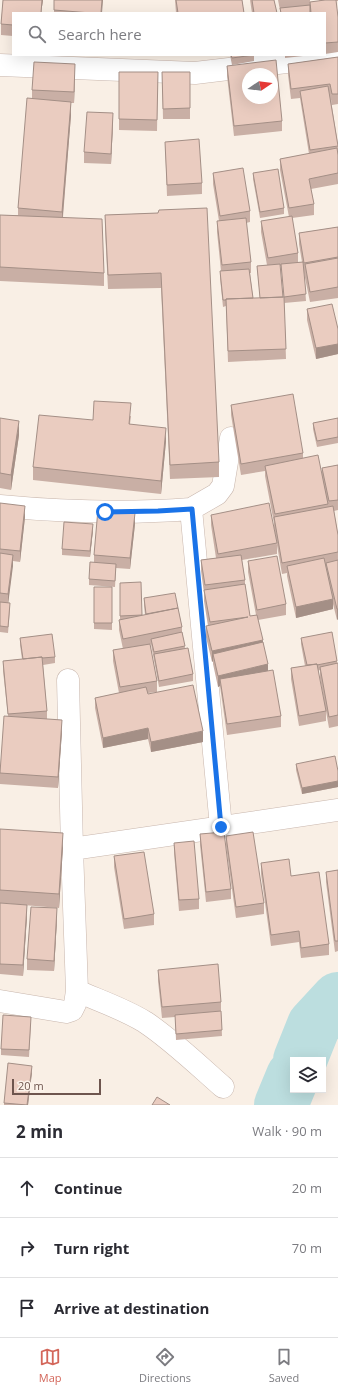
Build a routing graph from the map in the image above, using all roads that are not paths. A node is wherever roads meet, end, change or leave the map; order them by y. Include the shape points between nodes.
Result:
1 (338, 56) edge
2 (0, 65) edge
3 (231, 438) dead end
4 (0, 506) edge
5 (192, 509) junction
6 (68, 680) dead end
7 (338, 810) edge
8 (221, 827) junction
9 (72, 849) junction
10 (78, 991) junction
11 (0, 1001) edge
12 (223, 1087) dead end

1 - 2 street via 195,73
3 - 5 street via 223,486 217,494
4 - 5 street via 105,512
5 - 8 street
6 - 9 street
7 - 8 street
8 - 9 street
9 - 10 street
10 - 11 street via 76,1004 72,1010 66,1012
10 - 12 street via 145,1022

